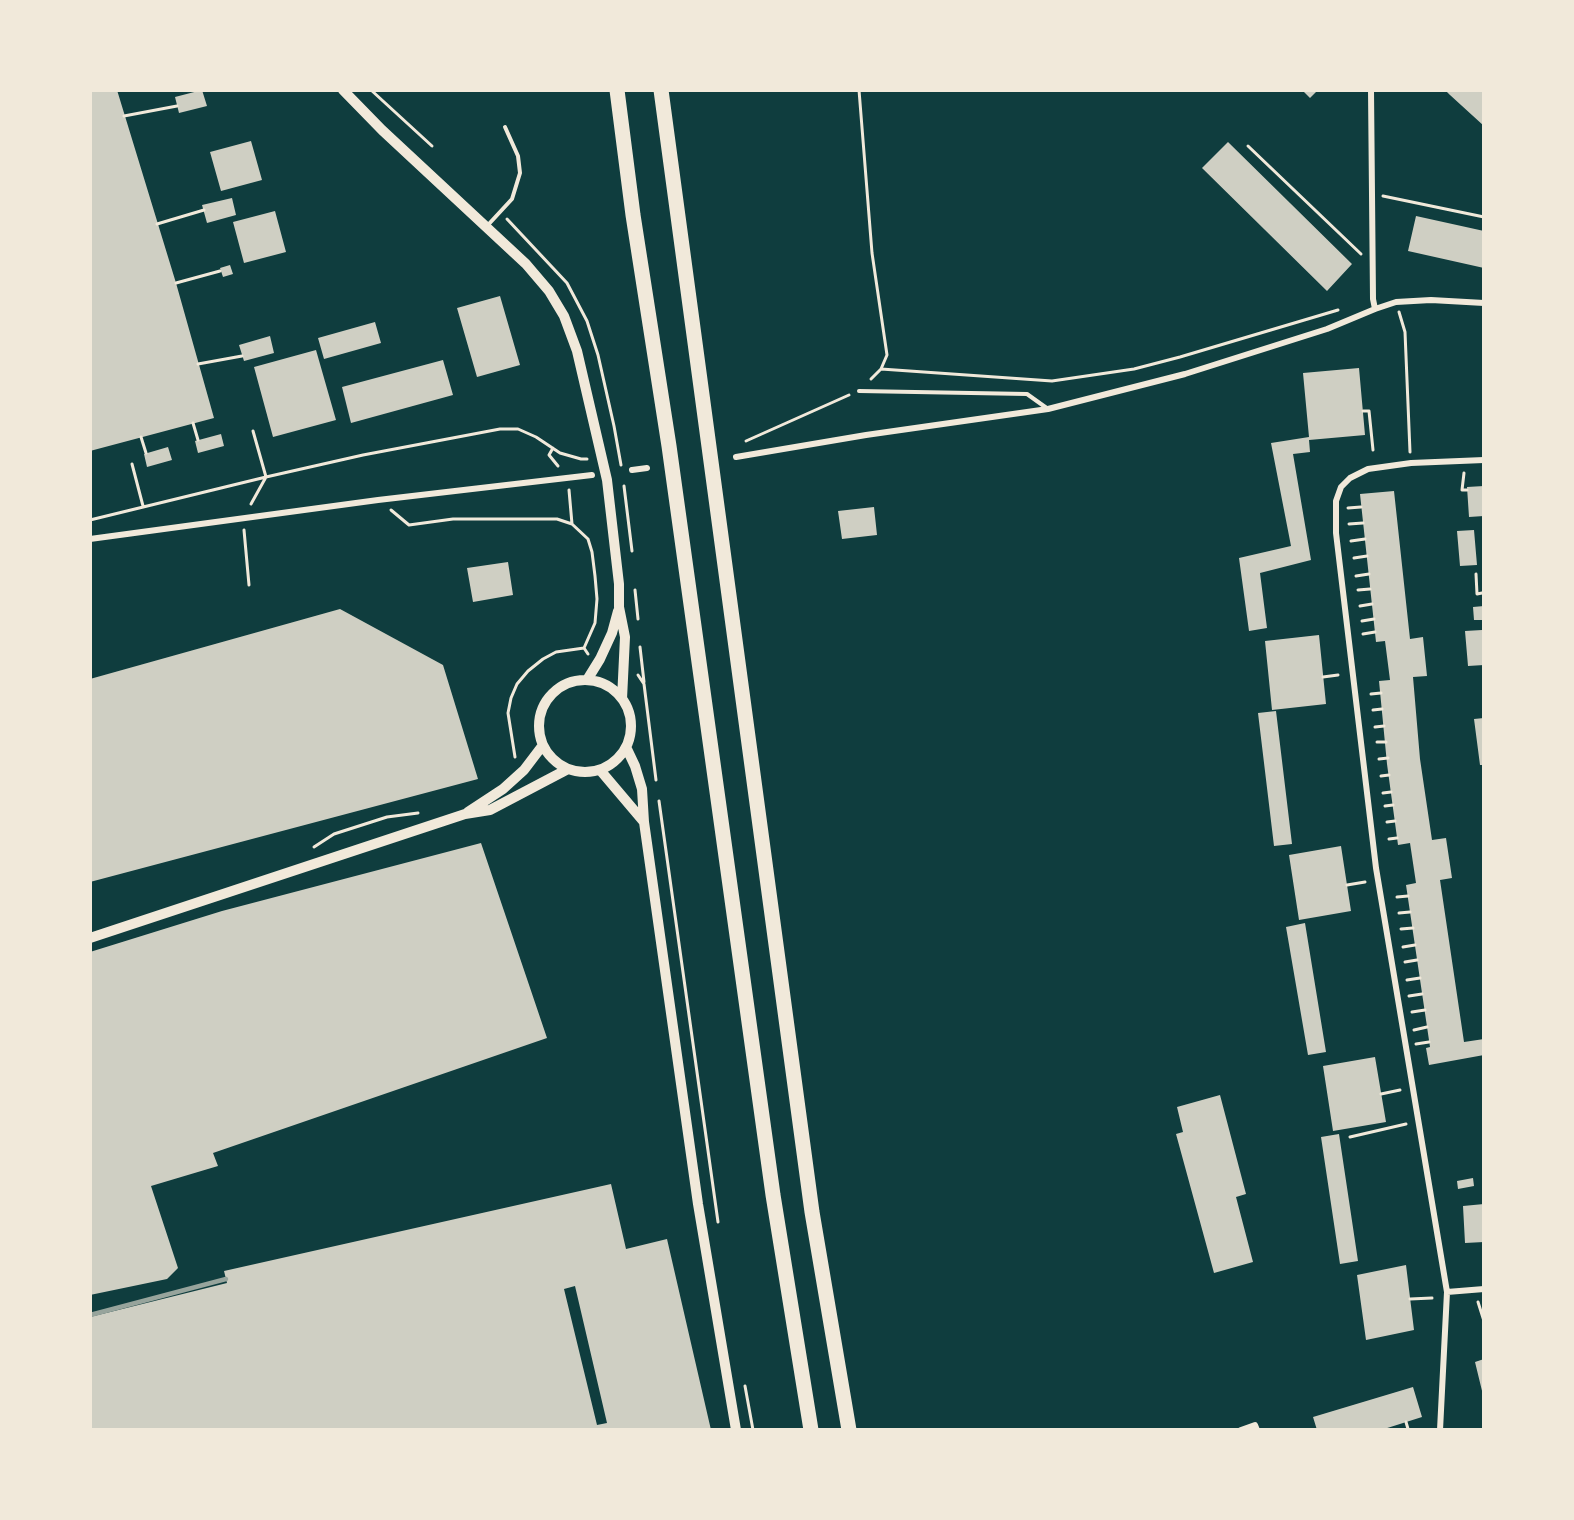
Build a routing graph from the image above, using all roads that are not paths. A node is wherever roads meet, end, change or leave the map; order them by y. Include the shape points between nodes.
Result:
1 (343, 90) edge
2 (617, 90) edge
3 (661, 90) edge
4 (1371, 90) edge
5 (506, 127) dead end
6 (486, 226) junction
7 (1484, 303) edge
8 (1375, 309) junction
9 (859, 391) road end
10 (1048, 409) junction
11 (736, 457) dead end
12 (1484, 460) edge
13 (647, 468) dead end
14 (632, 470) dead end
15 (592, 475) dead end
16 (90, 539) edge
17 (619, 607) junction
18 (587, 680) junction
19 (622, 699) junction
20 (543, 745) junction
21 (626, 747) junction
22 (568, 768) junction
23 (600, 770) junction
24 (465, 814) junction
25 (644, 822) junction
26 (90, 938) edge
27 (1484, 1289) edge
28 (1447, 1292) junction
29 (1438, 1429) edge
30 (736, 1430) edge
31 (811, 1430) edge
32 (849, 1430) edge
33 (1241, 1430) edge
34 (1257, 1430) edge

1 - 6 street
2 - 31 highway via 771,1184
3 - 32 highway via 812,1212
4 - 8 street
5 - 6 lane via 521,165 520,174 512,199
6 - 17 street via 549,291 578,351 611,512
7 - 8 street via 1431,300 1396,302
8 - 10 street via 1327,329 1185,374
9 - 10 lane via 1027,394
10 - 11 street
12 - 28 street via 1368,469 1350,478 1341,487 1336,501 1336,533 1376,868
13 - 14 street
15 - 16 street
17 - 18 street via 612,633
17 - 19 street via 625,637
18 - 19 street via 613,689
18 - 20 street via 564,685 547,701 539,722
19 - 21 street via 631,723
20 - 22 street via 558,763
20 - 24 street via 504,789
21 - 23 street
21 - 25 street via 642,789
22 - 23 street
22 - 24 street via 490,810
23 - 25 street
24 - 26 street
25 - 30 street via 698,1204
27 - 28 street
28 - 29 street
33 - 34 street via 1255,1425

